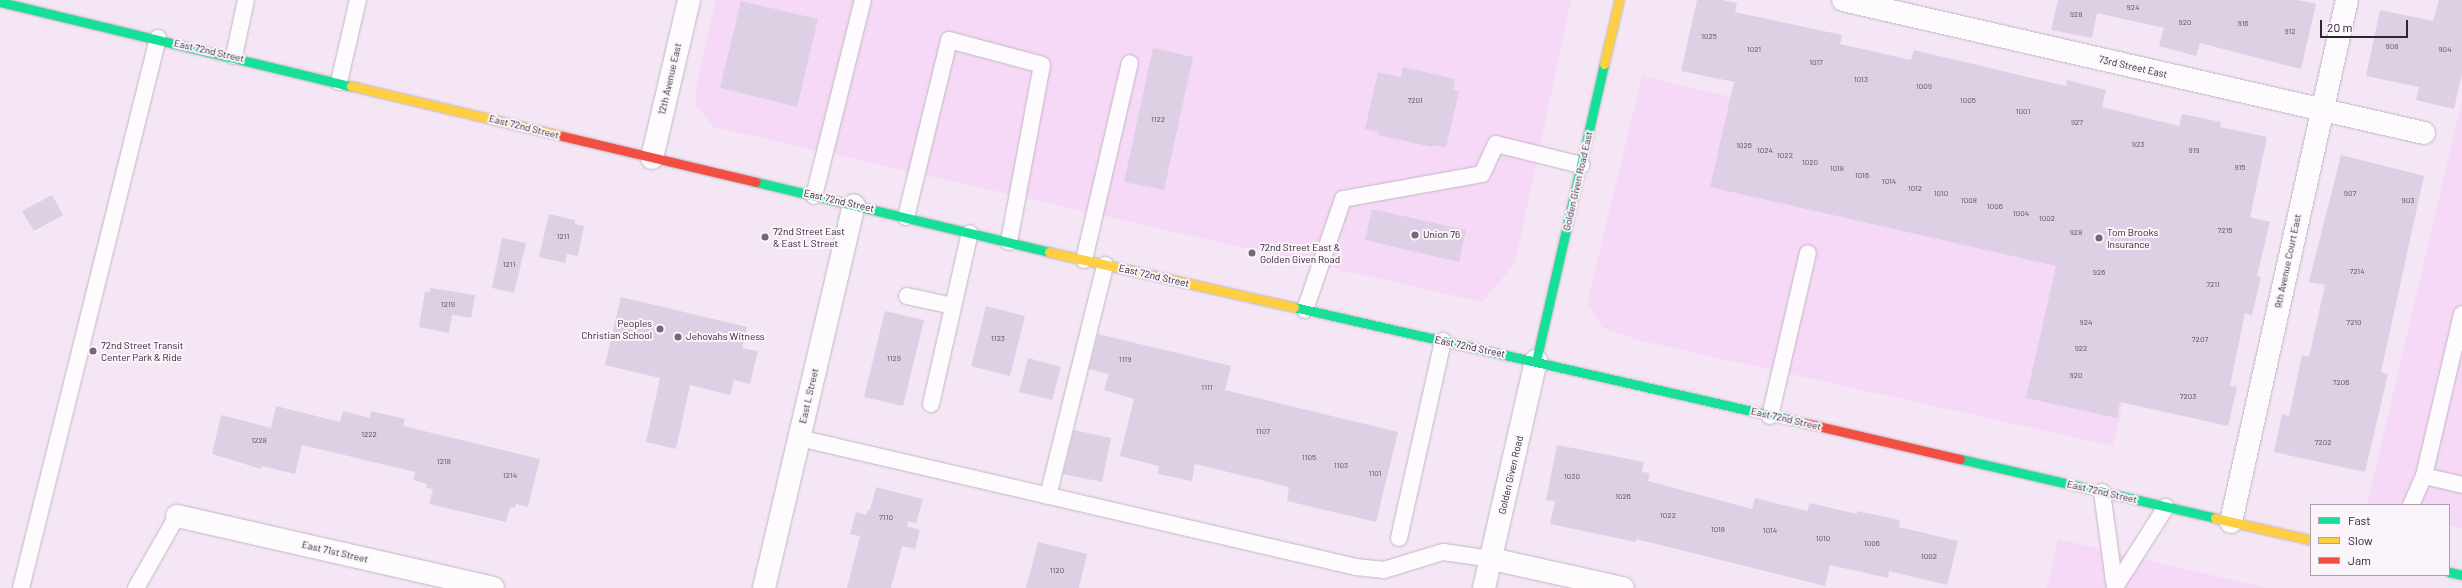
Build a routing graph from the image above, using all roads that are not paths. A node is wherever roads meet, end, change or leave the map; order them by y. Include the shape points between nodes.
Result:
1 (246, 0) edge
2 (358, 0) edge
3 (689, 0) edge
4 (863, 0) edge
5 (1619, 0) edge
6 (1843, 0) edge
7 (2347, 0) edge
8 (0, 2) edge
9 (158, 38) junction
10 (234, 56) junction
11 (1130, 63) dead end
12 (339, 82) junction
13 (2322, 111) junction
14 (2424, 133) dead end
15 (652, 158) junction
16 (1581, 165) junction
17 (814, 196) junction
18 (854, 205) junction
19 (906, 217) junction
20 (970, 232) junction
21 (1010, 242) junction
22 (1808, 253) dead end
23 (1084, 260) junction
24 (1105, 265) junction
25 (907, 296) dead end
26 (953, 306) junction
27 (1305, 310) junction
28 (2462, 314) edge
29 (1443, 341) junction
30 (1536, 361) junction
31 (931, 404) dead end
32 (1770, 416) junction
33 (799, 438) junction
34 (2424, 476) junction
35 (2462, 485) edge
36 (2102, 492) junction
37 (1048, 496) junction
38 (2411, 504) edge
39 (2166, 507) junction
40 (177, 516) joint
41 (2231, 522) junction
42 (1399, 538) dead end
43 (2310, 540) edge
44 (1492, 558) junction
45 (2450, 572) edge
46 (2462, 575) edge
47 (2115, 587) edge
48 (20, 588) edge
49 (136, 588) edge
50 (493, 588) edge
51 (764, 588) edge
52 (1484, 588) edge
53 (1623, 588) edge

1 - 10 lane
2 - 12 lane
3 - 15 street, 12th Avenue East
4 - 17 lane
5 - 16 main road, Golden Given Road East
6 - 13 street, 73rd Street East
7 - 13 street, 9th Avenue Court East
8 - 9 main road, East 72nd Street
9 - 10 main road, East 72nd Street
9 - 48 lane
10 - 12 main road, East 72nd Street
11 - 23 lane
12 - 15 main road, East 72nd Street
13 - 14 street, 73rd Street East
13 - 41 street, 9th Avenue Court East
15 - 17 main road, East 72nd Street
16 - 27 lane via 1496,144 1482,174 1343,199
16 - 30 main road, Golden Given Road East
17 - 18 main road, East 72nd Street
18 - 19 main road, East 72nd Street
18 - 33 street, East L Street
19 - 20 main road, East 72nd Street
19 - 21 lane via 950,40 1042,65
20 - 21 main road, East 72nd Street
20 - 26 lane
21 - 23 main road, East 72nd Street
22 - 32 lane
23 - 24 main road, East 72nd Street
24 - 27 main road, East 72nd Street
24 - 37 lane
25 - 26 lane
26 - 31 lane
27 - 29 main road, East 72nd Street
28 - 34 lane
29 - 30 main road, East 72nd Street
29 - 42 lane
30 - 32 main road, East 72nd Street
30 - 44 street, Golden Given Road
32 - 36 main road, East 72nd Street
33 - 37 lane
33 - 51 street, East L Street
34 - 35 lane
34 - 38 lane
36 - 39 main road, East 72nd Street
36 - 47 lane
37 - 44 lane via 1356,567 1384,570 1444,552
39 - 41 main road, East 72nd Street
39 - 47 lane
40 - 49 lane
40 - 50 street, East 71st Street
41 - 43 main road, East 72nd Street
44 - 52 street, Golden Given Road
44 - 53 street
45 - 46 main road

